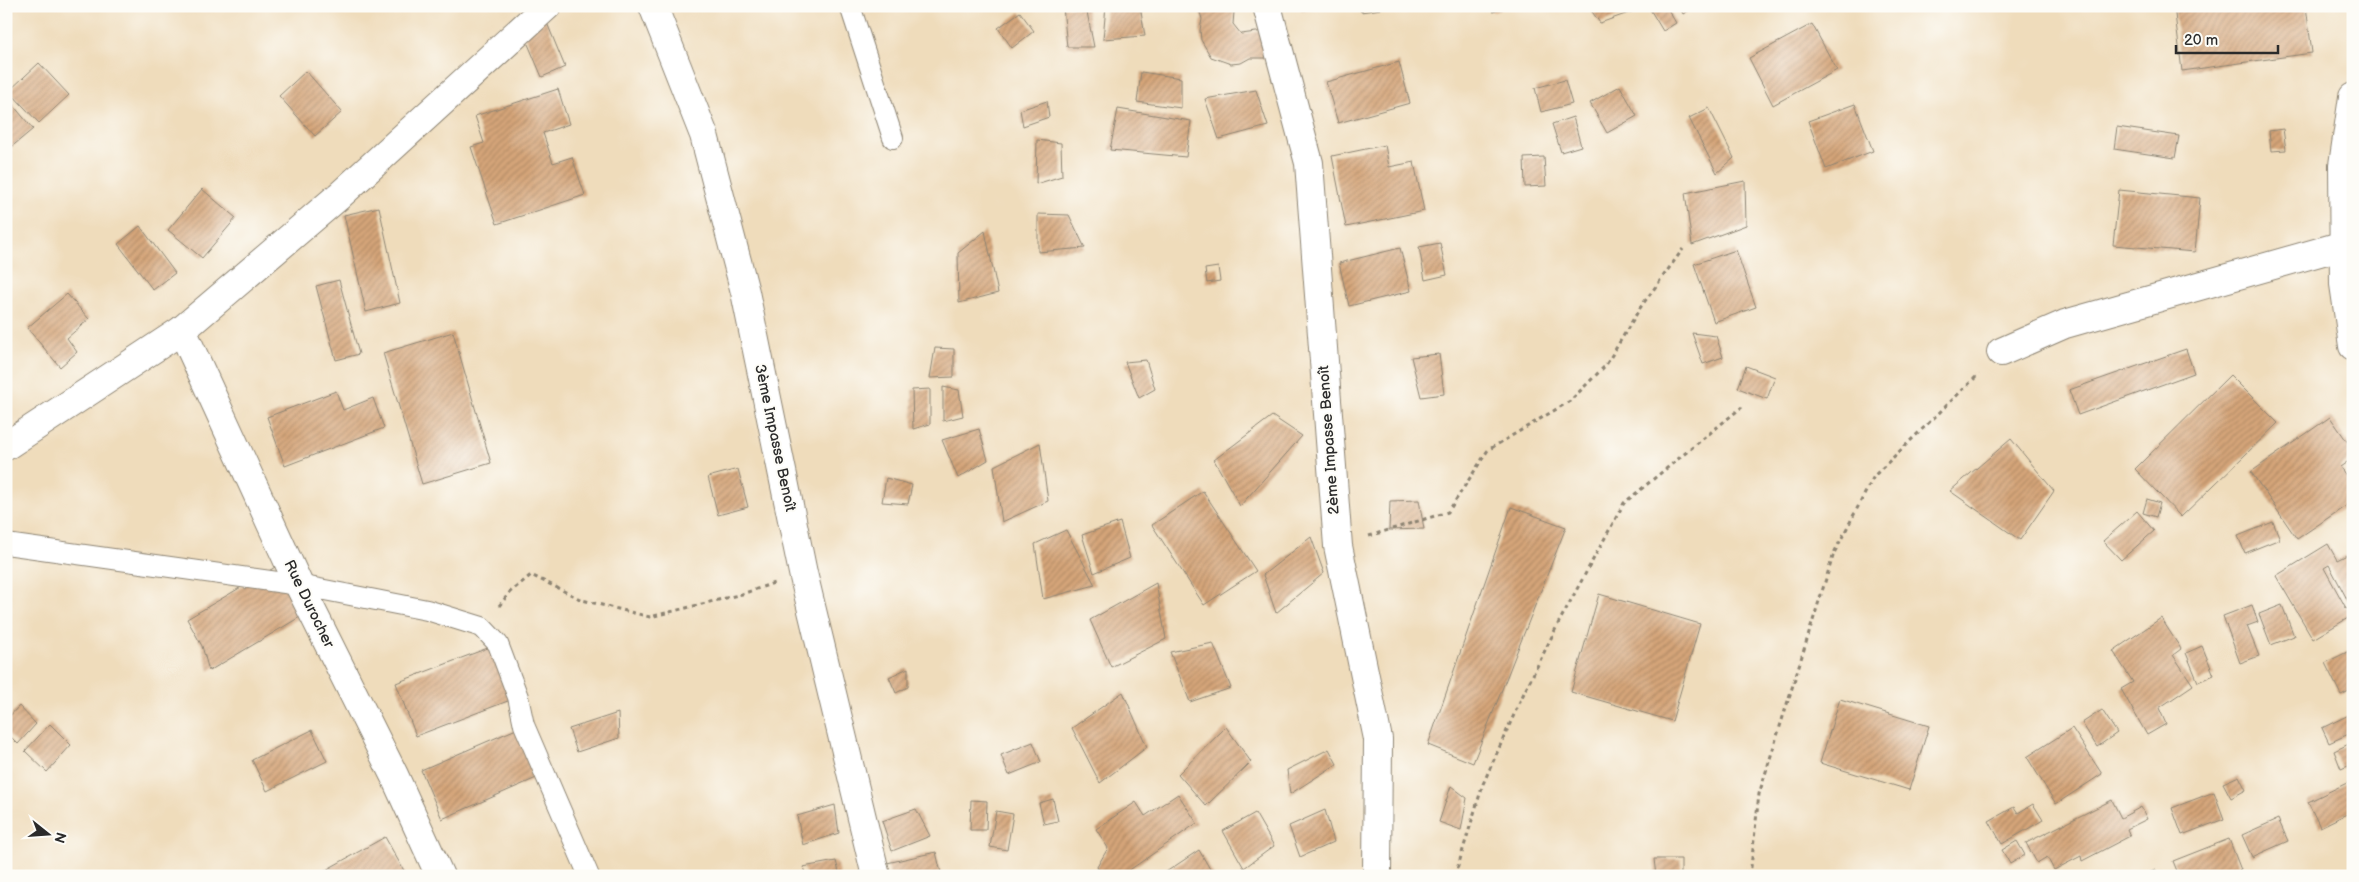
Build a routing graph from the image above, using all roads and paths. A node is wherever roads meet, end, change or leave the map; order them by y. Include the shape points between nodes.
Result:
1 (547, 6) edge
2 (653, 6) edge
3 (850, 6) edge
4 (1267, 6) edge
5 (2353, 97) edge
6 (893, 138) dead end
7 (2344, 245) junction
8 (1683, 249) dead end
9 (182, 330) junction
10 (2353, 346) edge
11 (2001, 352) joint
12 (1742, 407) dead end
13 (6, 446) edge
14 (6, 544) edge
15 (1338, 546) junction
16 (804, 573) junction
17 (299, 585) junction
18 (482, 627) junction
19 (440, 876) edge
20 (589, 876) edge
21 (876, 876) edge
22 (1377, 876) edge
23 (1455, 876) edge
24 (1750, 876) edge

1 - 9 street via 339,196
2 - 16 street, 3ème Impasse Benoît via 704,134 745,292
3 - 6 lane
4 - 15 street, 2ème Impasse Benoît via 1309,163
5 - 7 street via 2343,165
7 - 10 street via 2344,284
7 - 11 street via 2065,324
8 - 15 path via 1640,308 1606,365 1570,401 1488,450 1448,512
9 - 13 street
9 - 17 street, Rue Durocher
11 - 24 path via 1874,476 1834,553 1759,794
12 - 23 path via 1624,503 1521,699 1483,784
14 - 17 lane
15 - 22 street, 2ème Impasse Benoît via 1378,738
16 - 18 path via 742,594 650,617 582,600 531,575 510,592
16 - 21 street, 3ème Impasse Benoît
17 - 18 lane via 427,610
17 - 19 street, Rue Durocher via 394,774
18 - 20 lane via 498,644 518,697 524,725

